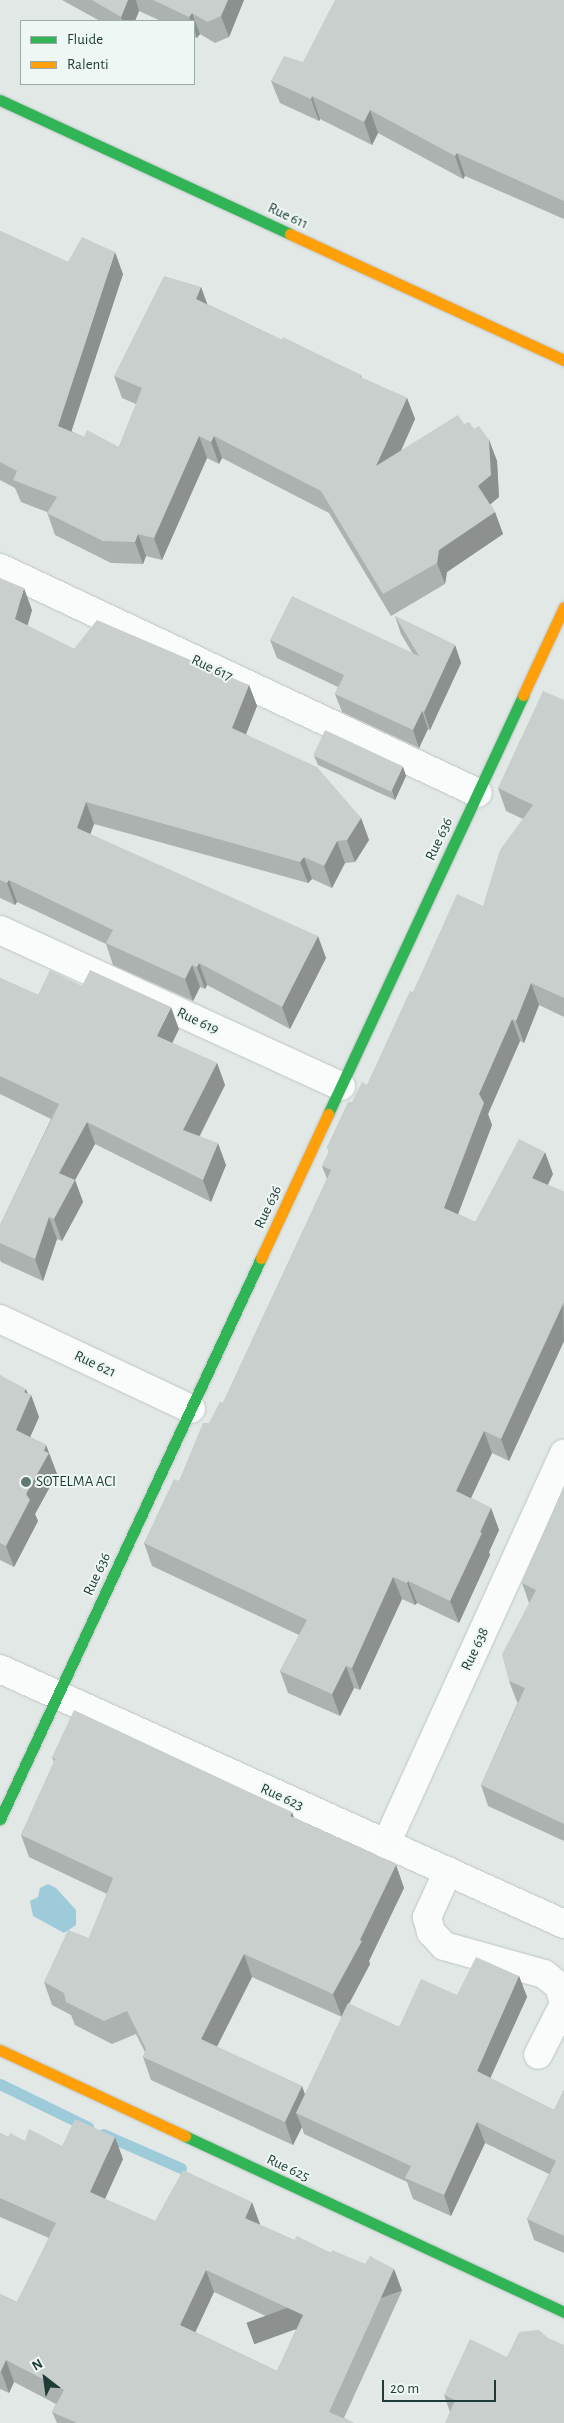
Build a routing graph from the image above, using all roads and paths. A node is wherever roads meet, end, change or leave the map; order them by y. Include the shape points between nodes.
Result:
1 (0, 100) edge
2 (564, 360) edge
3 (0, 568) edge
4 (564, 607) edge
5 (478, 793) junction
6 (0, 930) edge
7 (341, 1086) junction
8 (0, 1319) edge
9 (191, 1408) junction
10 (564, 1454) edge
11 (0, 1669) edge
12 (58, 1695) junction
13 (0, 1819) edge
14 (386, 1844) junction
15 (448, 1871) junction
16 (564, 1924) edge
17 (0, 2050) edge
18 (538, 2055) dead end
19 (564, 2312) edge

1 - 2 street, Rue 611
3 - 5 street, Rue 617
4 - 5 street, Rue 636
5 - 7 street, Rue 636
6 - 7 street, Rue 619
7 - 9 street, Rue 636
8 - 9 street, Rue 621
9 - 12 street, Rue 636
10 - 14 street, Rue 638
11 - 12 street, Rue 623
12 - 13 street, Rue 636
12 - 14 street, Rue 623
14 - 15 street, Rue 623
15 - 16 street, Rue 623
15 - 18 street via 427,1917 431,1932 444,1946 544,1974 559,1986 564,2004
17 - 19 street, Rue 625

